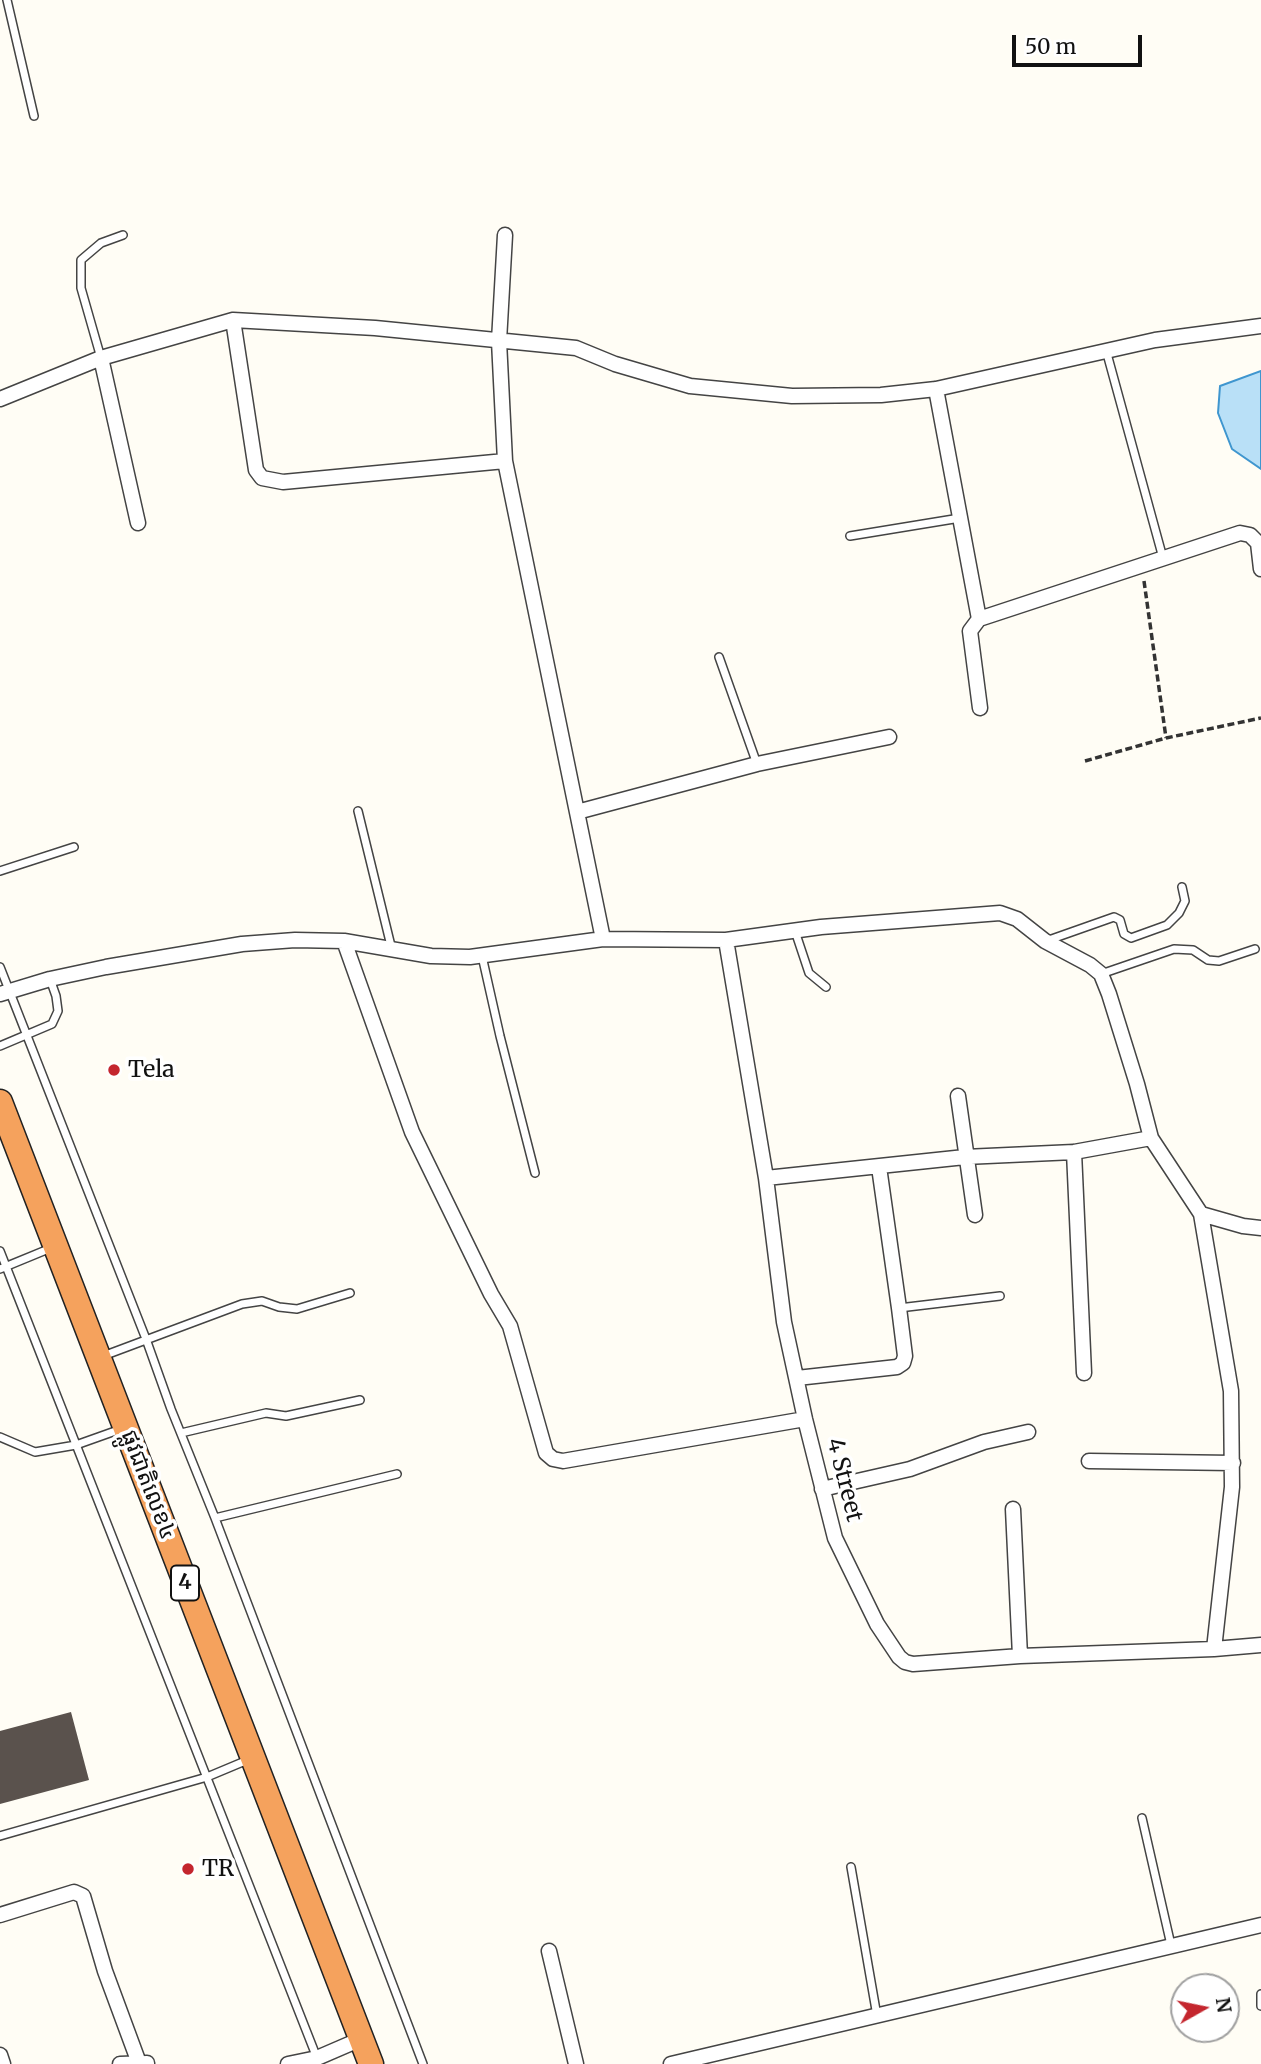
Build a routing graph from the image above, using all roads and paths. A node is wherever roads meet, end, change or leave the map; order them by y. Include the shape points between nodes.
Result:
1 (7, 0) edge
2 (34, 116) dead end
3 (505, 234) dead end
4 (123, 235) dead end
5 (233, 320) junction
6 (1261, 326) edge
7 (499, 341) junction
8 (1105, 350) junction
9 (101, 358) junction
10 (936, 389) junction
11 (0, 399) edge
12 (505, 461) junction
13 (960, 518) junction
14 (138, 523) dead end
15 (850, 536) dead end
16 (1163, 558) junction
17 (1141, 565) junction
18 (1261, 569) edge
19 (979, 619) junction
20 (719, 657) dead end
21 (980, 708) dead end
22 (1261, 718) edge
23 (889, 737) dead end
24 (1166, 738) junction
25 (1085, 761) dead end
26 (757, 764) junction
27 (358, 811) dead end
28 (577, 812) junction
29 (74, 847) dead end
30 (0, 871) edge
31 (1182, 887) dead end
32 (795, 931) junction
33 (603, 939) junction
34 (726, 940) junction
35 (344, 941) junction
36 (1045, 941) junction
37 (1255, 949) dead end
38 (392, 950) junction
39 (482, 955) junction
40 (0, 967) edge
41 (1101, 974) junction
42 (50, 979) junction
43 (826, 987) dead end
44 (4, 992) edge
45 (26, 1036) junction
46 (0, 1046) edge
47 (958, 1096) dead end
48 (0, 1102) edge
49 (1151, 1138) junction
50 (1074, 1152) junction
51 (965, 1157) junction
52 (879, 1167) junction
53 (535, 1173) dead end
54 (766, 1178) junction
55 (1201, 1214) junction
56 (975, 1215) dead end
57 (1261, 1228) edge
58 (56, 1247) junction
59 (0, 1251) edge
60 (3, 1268) edge
61 (350, 1293) dead end
62 (1000, 1296) dead end
63 (899, 1308) junction
64 (146, 1339) junction
65 (99, 1358) junction
66 (1084, 1373) dead end
67 (797, 1378) junction
68 (360, 1400) dead end
69 (805, 1419) junction
70 (125, 1427) junction
71 (1028, 1432) dead end
72 (181, 1433) junction
73 (0, 1437) edge
74 (76, 1445) junction
75 (1089, 1461) dead end
76 (1233, 1463) junction
77 (397, 1474) dead end
78 (822, 1489) junction
79 (1013, 1509) dead end
80 (215, 1518) junction
81 (1261, 1645) edge
82 (1214, 1649) junction
83 (1020, 1656) junction
84 (253, 1758) junction
85 (206, 1777) junction
86 (1142, 1818) dead end
87 (0, 1836) edge
88 (851, 1867) dead end
89 (0, 1914) edge
90 (1261, 1925) edge
91 (1171, 1945) junction
92 (549, 1951) dead end
93 (1261, 1994) edge
94 (1261, 2006) edge
95 (877, 2016) junction
96 (361, 2039) junction
97 (0, 2054) edge
98 (705, 2060) edge
99 (318, 2061) edge
100 (139, 2063) edge
101 (3, 2064) edge
102 (120, 2064) edge
103 (148, 2064) edge
104 (288, 2064) edge
105 (371, 2064) edge
106 (423, 2064) edge
107 (576, 2064) edge
108 (671, 2064) edge

1 - 2 lane
3 - 7 street
4 - 9 lane via 101,243 81,260 81,288
5 - 7 street
5 - 9 street
5 - 12 street via 256,470 262,478 283,482
6 - 8 street
7 - 10 street via 576,348 690,386 792,396
7 - 12 street
8 - 10 street
8 - 16 lane
9 - 11 street
9 - 14 street
10 - 13 street
12 - 28 street
13 - 15 lane
13 - 19 street
16 - 17 street
16 - 18 street via 1240,533 1258,543
17 - 19 street
17 - 24 path
19 - 21 street via 970,634
20 - 26 lane
22 - 24 path
23 - 26 street
24 - 25 path
26 - 28 street
27 - 38 lane
28 - 33 street
29 - 30 lane
31 - 36 lane via 1185,901 1167,925 1131,938 1114,917
32 - 34 street
32 - 36 street via 1000,913 1017,919
32 - 43 lane via 809,973
33 - 34 street
33 - 39 street
34 - 54 street, 4 Street
35 - 38 street
35 - 42 street via 242,944
35 - 69 street via 412,1132 510,1326 546,1453 563,1461
36 - 41 street
37 - 41 lane via 1219,961 1193,950 1174,949
38 - 39 street via 431,956
39 - 53 lane
40 - 44 lane
41 - 49 street
42 - 44 street
42 - 45 lane via 58,1011 52,1024
44 - 45 lane
45 - 46 lane
45 - 64 lane
47 - 51 street
48 - 58 highway, ផ្លូវជាតិលេខ៤ / 4
49 - 50 street
49 - 55 street
50 - 51 street
50 - 66 street
51 - 52 street
51 - 56 street
52 - 54 street
52 - 63 street
54 - 67 street, 4 Street via 784,1322
55 - 57 street
55 - 76 street via 1231,1391
58 - 60 lane
58 - 65 highway, ផ្លូវជាតិលេខ៤ / 4
59 - 60 lane
60 - 74 lane
61 - 64 lane via 297,1308 262,1301 242,1304
62 - 63 lane
63 - 67 street via 903,1363
64 - 65 lane
64 - 72 lane
65 - 70 highway, ផ្លូវជាតិលេខ៤ / 4
67 - 69 street, 4 Street
68 - 72 lane via 286,1416 267,1413
69 - 78 street, 4 Street
70 - 74 lane
70 - 84 highway, ផ្លូវជាតិលេខ៤ / 4
71 - 78 street via 910,1469
72 - 80 lane
73 - 74 lane via 35,1452
74 - 85 lane
75 - 76 street
76 - 82 street
77 - 80 lane
78 - 83 street, 4 Street via 835,1538 851,1574 899,1657 913,1664
79 - 83 street
80 - 106 lane
81 - 82 street, 4 Street
82 - 83 street, 4 Street
84 - 85 lane
84 - 96 highway, ផ្លូវជាតិលេខ៤ / 4
85 - 87 lane
85 - 99 lane
86 - 91 lane
88 - 95 lane
89 - 100 street via 74,1892 83,1896
90 - 91 street
91 - 95 street
92 - 107 street
93 - 94 lane
95 - 98 street
96 - 99 street
96 - 105 highway, ផ្លូវជាតិលេខ៤ / 4
97 - 101 street
98 - 108 street
99 - 104 street
100 - 102 street
100 - 103 street

